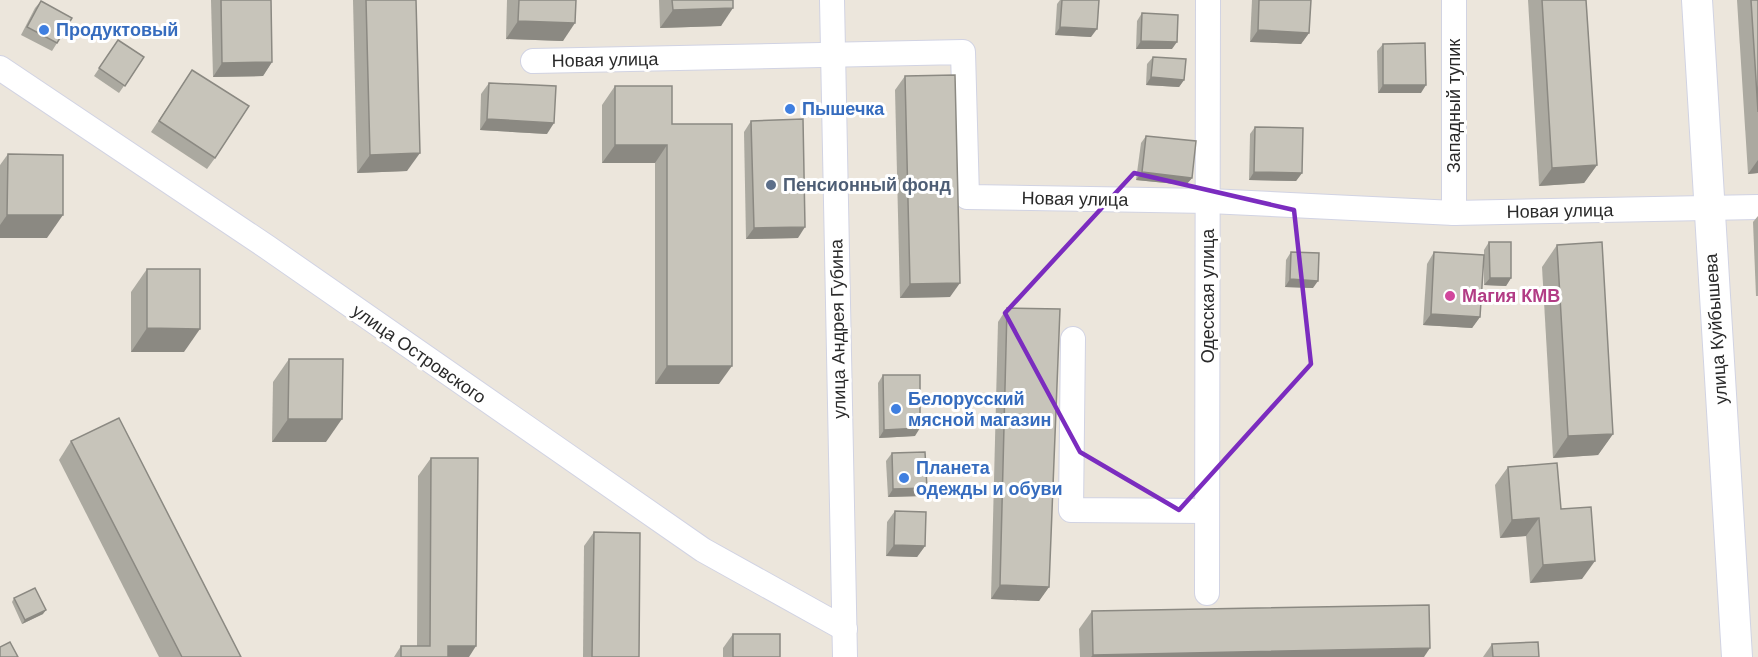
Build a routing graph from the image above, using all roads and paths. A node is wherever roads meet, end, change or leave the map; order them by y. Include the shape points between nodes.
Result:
1 (832, 0) edge
2 (1208, 0) edge
3 (1454, 0) edge
4 (1698, 0) edge
5 (832, 54) junction
6 (533, 62) dead end
7 (0, 68) edge
8 (1209, 201) junction
9 (1758, 207) edge
10 (1708, 208) junction
11 (1454, 213) junction
12 (1073, 339) dead end
13 (1207, 511) junction
14 (1207, 593) dead end
15 (845, 628) junction
16 (845, 657) edge
17 (1737, 657) edge

1 - 5 street, улица Андрея Губина
2 - 8 street, Одесская улица
3 - 11 street, Западный тупик
4 - 10 street, улица Куйбышева
5 - 6 street, Новая улица
5 - 8 street, Новая улица via 963,52 967,197
5 - 15 street, улица Андрея Губина
7 - 15 street, улица Островского via 267,247 704,550
8 - 11 street, Новая улица
8 - 13 street, Одесская улица
9 - 10 street, Новая улица
10 - 11 street, Новая улица
10 - 17 street, улица Куйбышева
12 - 13 street via 1071,510
13 - 14 street, Одесская улица
15 - 16 street, улица Андрея Губина

